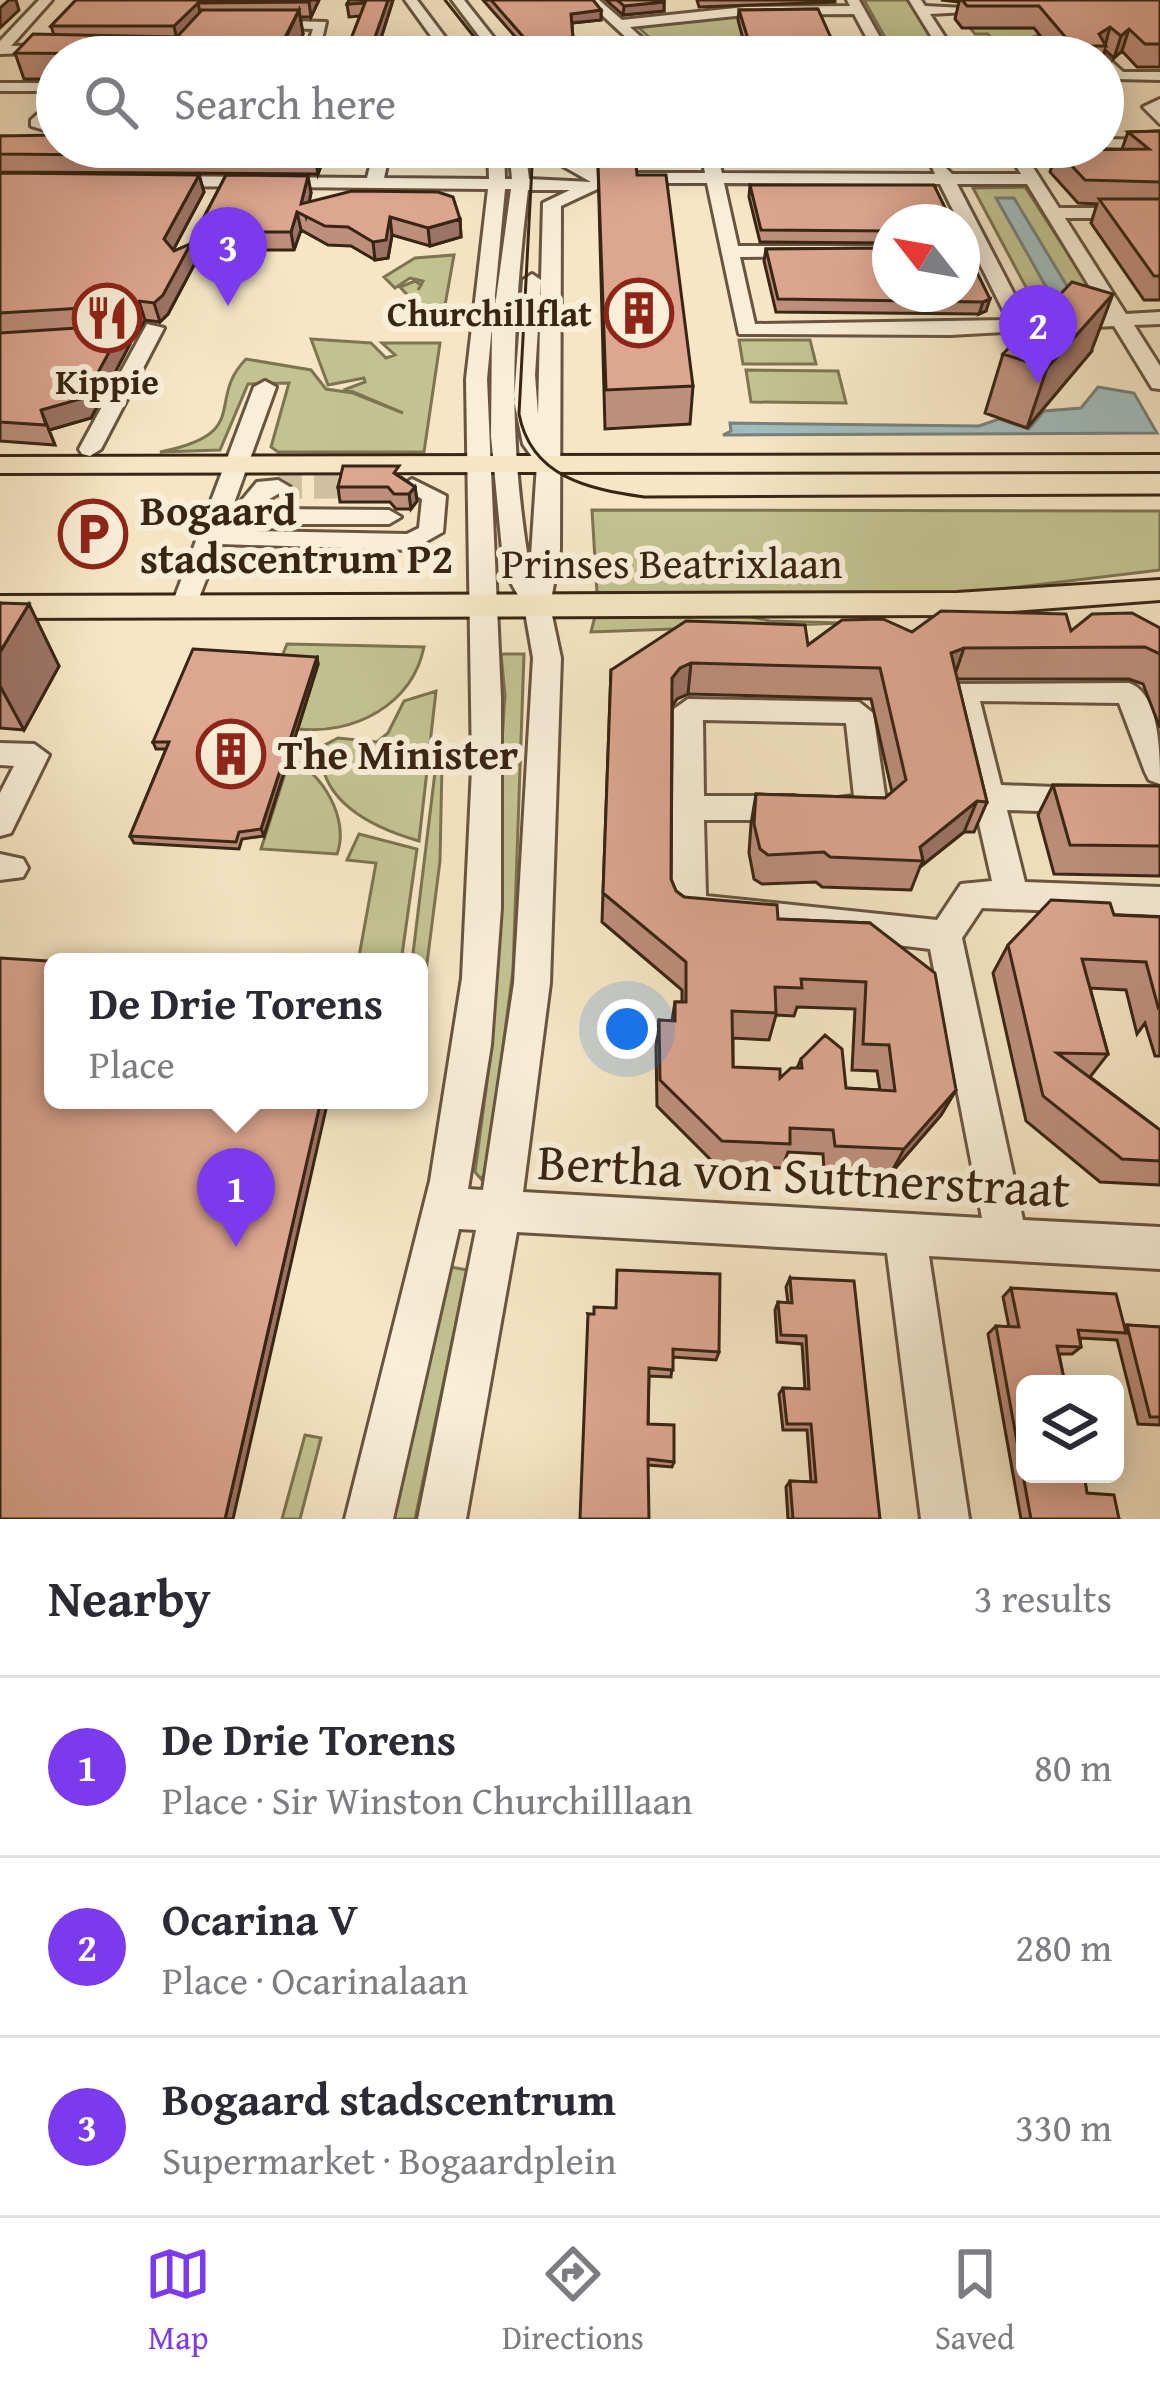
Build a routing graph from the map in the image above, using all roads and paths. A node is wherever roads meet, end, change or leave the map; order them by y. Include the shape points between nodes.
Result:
1 (23, 0) edge
2 (46, 0) edge
3 (411, 0) edge
4 (430, 0) edge
5 (442, 0) edge
6 (458, 0) edge
7 (592, 0) edge
8 (649, 0) edge
9 (800, 5) edge
10 (856, 5) edge
11 (918, 5) edge
12 (743, 6) edge
13 (1017, 10) edge
14 (670, 17) junction
15 (619, 24) junction
16 (231, 25) edge
17 (318, 36) edge
18 (438, 36) edge
19 (456, 36) edge
20 (470, 36) edge
21 (486, 36) edge
22 (632, 36) edge
23 (873, 36) edge
24 (938, 36) edge
25 (0, 50) edge
26 (36, 50) edge
27 (1124, 76) edge
28 (1160, 76) edge
29 (36, 87) edge
30 (0, 88) edge
31 (1160, 103) edge
32 (1160, 119) edge
33 (1160, 145) edge
34 (1124, 146) edge
35 (378, 168) edge
36 (510, 168) edge
37 (518, 168) edge
38 (525, 168) edge
39 (577, 168) edge
40 (712, 168) edge
41 (940, 168) edge
42 (993, 168) edge
43 (1031, 168) edge
44 (946, 179) junction
45 (518, 180) junction
46 (715, 180) junction
47 (133, 181) edge
48 (375, 181) junction
49 (599, 181) junction
50 (1160, 213) edge
51 (1049, 214) junction
52 (980, 250) edge
53 (986, 250) junction
54 (872, 251) edge
55 (730, 252) junction
56 (1114, 318) junction
57 (1160, 318) edge
58 (1019, 322) junction
59 (154, 328) dead end
60 (1160, 383) edge
61 (265, 387) dead end
62 (248, 431) junction
63 (529, 435) junction
64 (90, 449) dead end
65 (494, 462) junction
66 (550, 463) junction
67 (1160, 463) edge
68 (184, 464) junction
69 (236, 464) junction
70 (0, 465) edge
71 (412, 486) edge
72 (278, 487) dead end
73 (261, 516) junction
74 (389, 518) dead end
75 (225, 541) junction
76 (1160, 590) edge
77 (482, 606) junction
78 (537, 606) junction
79 (0, 607) edge
80 (184, 607) junction
81 (0, 754) edge
82 (1160, 772) edge
83 (989, 797) junction
84 (1160, 803) edge
85 (688, 808) junction
86 (0, 824) edge
87 (1011, 894) junction
88 (1160, 901) edge
89 (945, 936) junction
90 (443, 1208) junction
91 (500, 1212) junction
92 (905, 1235) junction
93 (1007, 1241) junction
94 (1160, 1248) edge
95 (369, 1519) edge
96 (442, 1519) edge
97 (945, 1519) edge

1 - 2 street
2 - 25 street
3 - 18 street
4 - 19 street
5 - 20 street
6 - 21 street
7 - 15 street
8 - 14 street
9 - 10 street
9 - 12 street
10 - 23 street
11 - 13 street
11 - 24 street
12 - 14 street
14 - 15 street
15 - 22 street
16 - 17 street via 321,25
25 - 26 street
27 - 28 street
29 - 30 street
31 - 32 street via 1150,107
33 - 34 street
35 - 48 street
36 - 45 street
37 - 45 street
38 - 45 street
39 - 49 street
40 - 46 street
41 - 44 street
42 - 44 street
43 - 51 street
44 - 46 street
44 - 53 street
45 - 48 street
45 - 49 street
45 - 63 street
45 - 65 street via 478,329
46 - 49 street
46 - 55 street
47 - 48 street
49 - 66 street via 552,203
50 - 51 street
51 - 56 street
52 - 53 street
53 - 58 street
54 - 55 street
55 - 58 street via 746,330
56 - 57 street
56 - 58 street
56 - 60 street
59 - 64 street
61 - 62 street
62 - 68 street via 229,450
62 - 69 street
63 - 65 street
63 - 66 street
65 - 66 main road
65 - 69 main road
65 - 77 street via 478,560
65 - 78 street via 517,571
66 - 67 main road
66 - 78 street
68 - 69 main road
68 - 70 main road
69 - 75 street
71 - 75 street via 434,496 431,532 411,542
72 - 73 street via 265,487 254,500
73 - 74 street
73 - 75 street
75 - 80 street
76 - 78 main road, Prinses Beatrixlaan via 957,604
77 - 78 main road, Prinses Beatrixlaan
77 - 80 main road, Prinses Beatrixlaan
77 - 90 street via 489,707 480,981
78 - 91 street via 547,658 532,983
79 - 80 main road, Prinses Beatrixlaan
81 - 86 street via 34,755
82 - 83 street via 1130,693 964,691
83 - 84 street
83 - 87 street
85 - 85 street via 688,709 859,713 871,808
85 - 89 street via 689,908
87 - 88 street
87 - 89 street via 973,894
89 - 93 street
90 - 91 street, Bertha von Suttnerstraat
90 - 95 street
91 - 92 street, Bertha von Suttnerstraat
91 - 96 street
92 - 93 street, Bertha von Suttnerstraat
92 - 97 street
93 - 94 street, Bertha von Suttnerstraat

